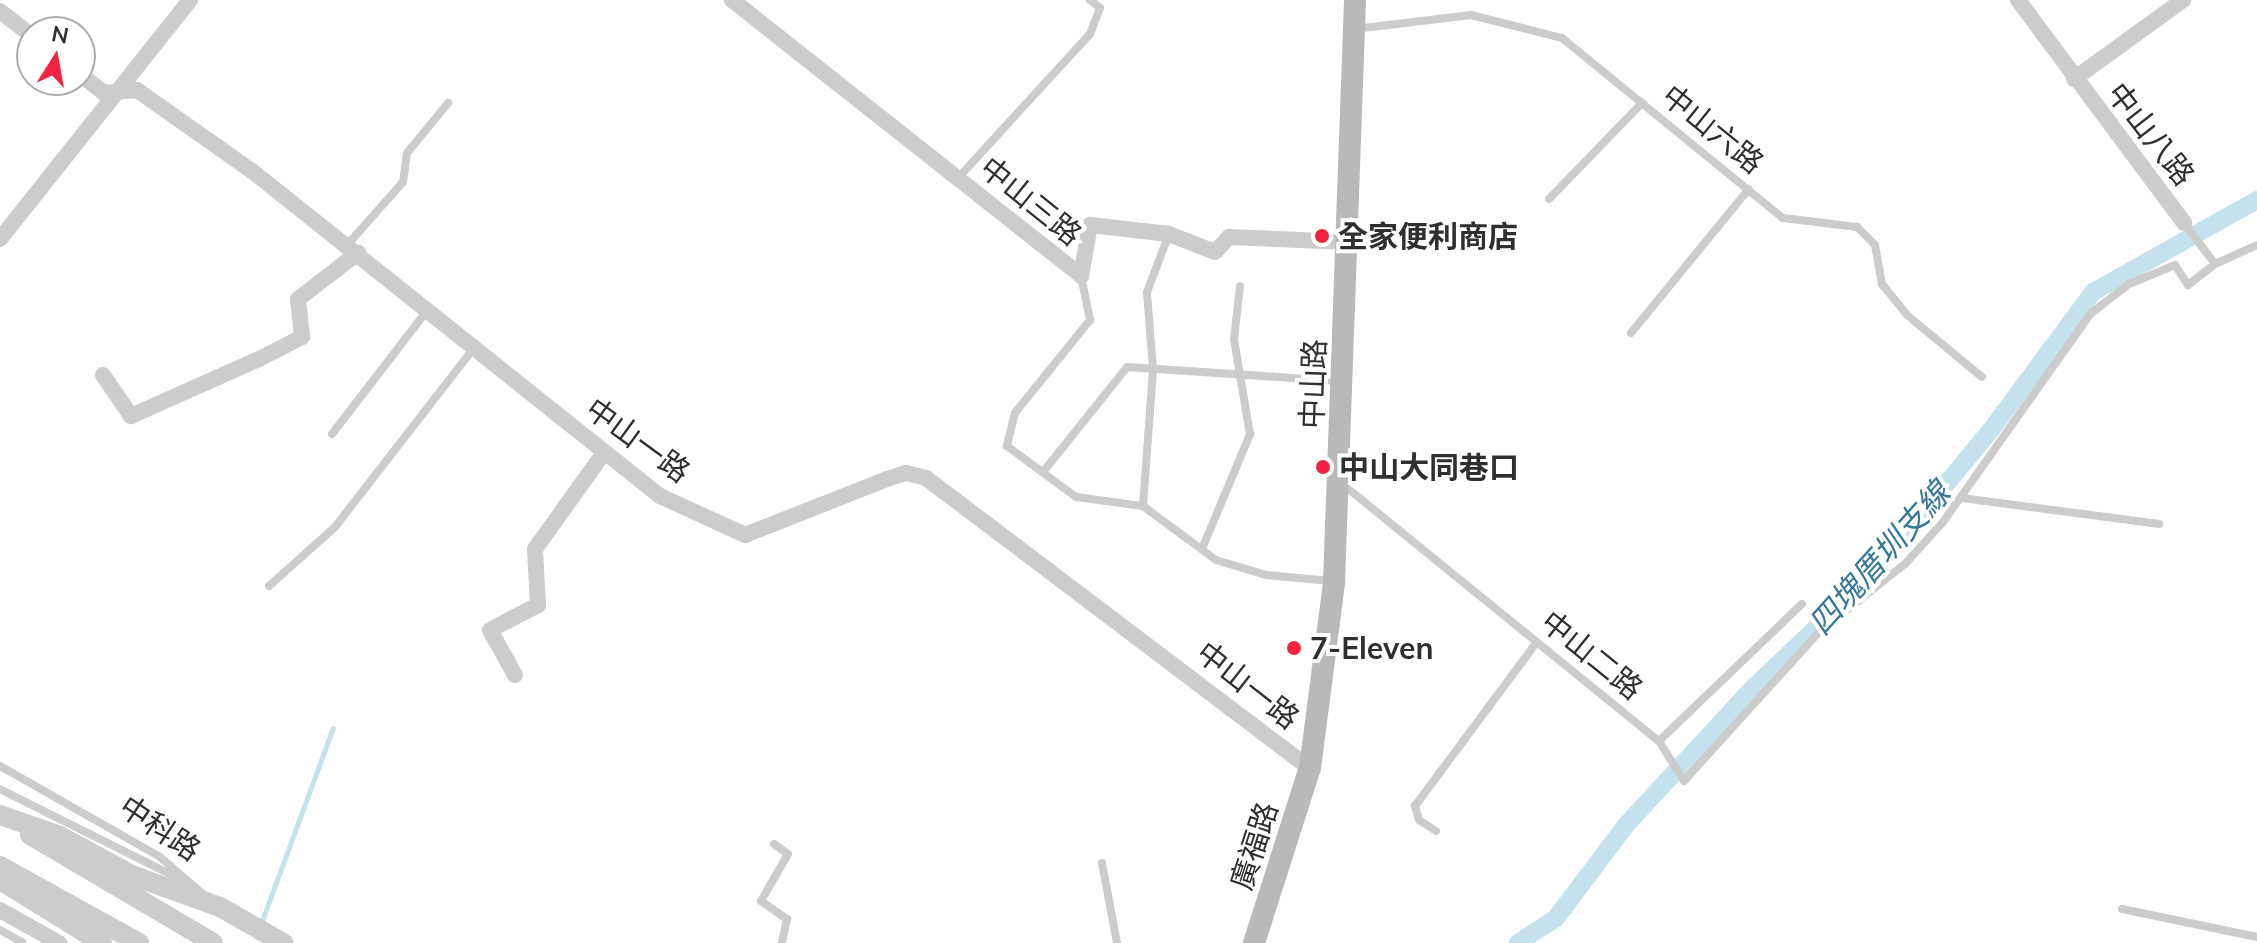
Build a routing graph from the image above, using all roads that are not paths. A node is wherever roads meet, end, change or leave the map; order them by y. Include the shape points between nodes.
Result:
1 (190, 0) edge
2 (732, 0) edge
3 (1090, 0) edge
4 (1355, 0) edge
5 (2018, 0) edge
6 (2183, 0) edge
7 (0, 11) edge
8 (16, 24) edge
9 (1354, 29) junction
10 (2074, 79) junction
11 (96, 87) edge
12 (120, 94) junction
13 (448, 103) dead end
14 (1642, 103) junction
15 (958, 178) junction
16 (1749, 189) junction
17 (1549, 199) dead end
18 (2184, 223) joint
19 (1169, 234) junction
20 (0, 239) edge
21 (1347, 242) junction
22 (2257, 245) edge
23 (353, 249) junction
24 (2215, 264) junction
25 (1081, 276) junction
26 (1240, 286) dead end
27 (426, 312) junction
28 (1631, 333) dead end
29 (475, 347) junction
30 (1153, 369) junction
31 (103, 375) dead end
32 (1242, 376) junction
33 (1982, 377) dead end
34 (1343, 381) junction
35 (332, 434) dead end
36 (603, 454) junction
37 (1043, 472) junction
38 (1340, 482) junction
39 (1962, 498) junction
40 (1143, 506) junction
41 (2159, 524) dead end
42 (1202, 549) junction
43 (1334, 582) junction
44 (269, 586) dead end
45 (1802, 604) dead end
46 (1537, 642) junction
47 (515, 675) dead end
48 (1659, 741) junction
49 (0, 766) edge
50 (1310, 768) junction
51 (0, 789) edge
52 (0, 816) edge
53 (1436, 831) dead end
54 (774, 844) dead end
55 (1102, 863) dead end
56 (0, 866) edge
57 (0, 880) edge
58 (190, 883) junction
59 (220, 907) junction
60 (2122, 909) dead end
61 (0, 910) edge
62 (0, 930) edge
63 (267, 934) edge
64 (2257, 937) edge
65 (23, 943) edge
66 (59, 943) edge
67 (102, 943) edge
68 (139, 943) edge
69 (213, 943) edge
70 (782, 943) edge
71 (1117, 943) edge
72 (1254, 943) edge

1 - 12 street
2 - 15 street, 中山三路
3 - 15 lane via 1100,8 1090,34
4 - 9 main road, 中山路
5 - 10 street, 中山八路
6 - 10 street, 中山八路
7 - 8 street
9 - 14 lane, 中山六路 via 1471,15 1562,38
9 - 21 main road, 中山路
10 - 18 street, 中山八路
11 - 12 street, 中山一路
12 - 20 street
12 - 23 street, 中山一路 via 137,90
13 - 23 lane via 407,153 403,182
14 - 16 lane, 中山六路
14 - 17 lane
15 - 25 street, 中山三路
16 - 28 lane
16 - 33 lane, 中山六路 via 1783,218 1857,227 1875,245 1882,284 1907,315
18 - 24 lane
19 - 21 street, 中山三路 via 1215,252 1229,237
19 - 25 street, 中山三路 via 1090,225
19 - 30 lane via 1147,292
21 - 34 main road, 中山路
22 - 24 lane
23 - 27 street, 中山一路
23 - 31 street via 298,299 302,337 259,359 131,416
24 - 39 lane via 2188,285 2175,265 2129,284 2090,314
25 - 37 lane via 1090,320 1015,413 1007,446
26 - 32 lane via 1234,339
27 - 29 street, 中山一路
27 - 35 lane
29 - 36 street, 中山一路
29 - 44 lane via 335,527
30 - 32 lane
30 - 37 lane via 1127,367
30 - 40 lane
32 - 34 lane
32 - 42 lane via 1250,434
34 - 38 main road, 中山路
36 - 47 street via 535,549 538,605 490,630
36 - 50 street, 中山一路 via 660,496 745,535 906,473 926,478
37 - 40 lane via 1076,497
38 - 43 main road, 中山路
38 - 46 lane, 中山二路
39 - 41 lane
39 - 48 lane, 中山二路 via 1906,563 1820,631 1684,781
40 - 42 lane
42 - 43 lane via 1216,560 1266,575
43 - 50 main road, 中山路
45 - 48 lane
46 - 48 lane, 中山二路
46 - 53 lane via 1415,806 1419,820
49 - 58 lane, 中科路 via 160,857
50 - 72 main road, 廣福路
51 - 58 lane
52 - 59 street via 60,836 134,876
52 - 69 street
54 - 70 lane via 788,849 788,854 761,901 787,919
55 - 71 lane
56 - 68 street
57 - 67 street
58 - 59 lane, 中科路
59 - 63 street, 中科路
60 - 64 lane
61 - 66 street
62 - 65 lane

